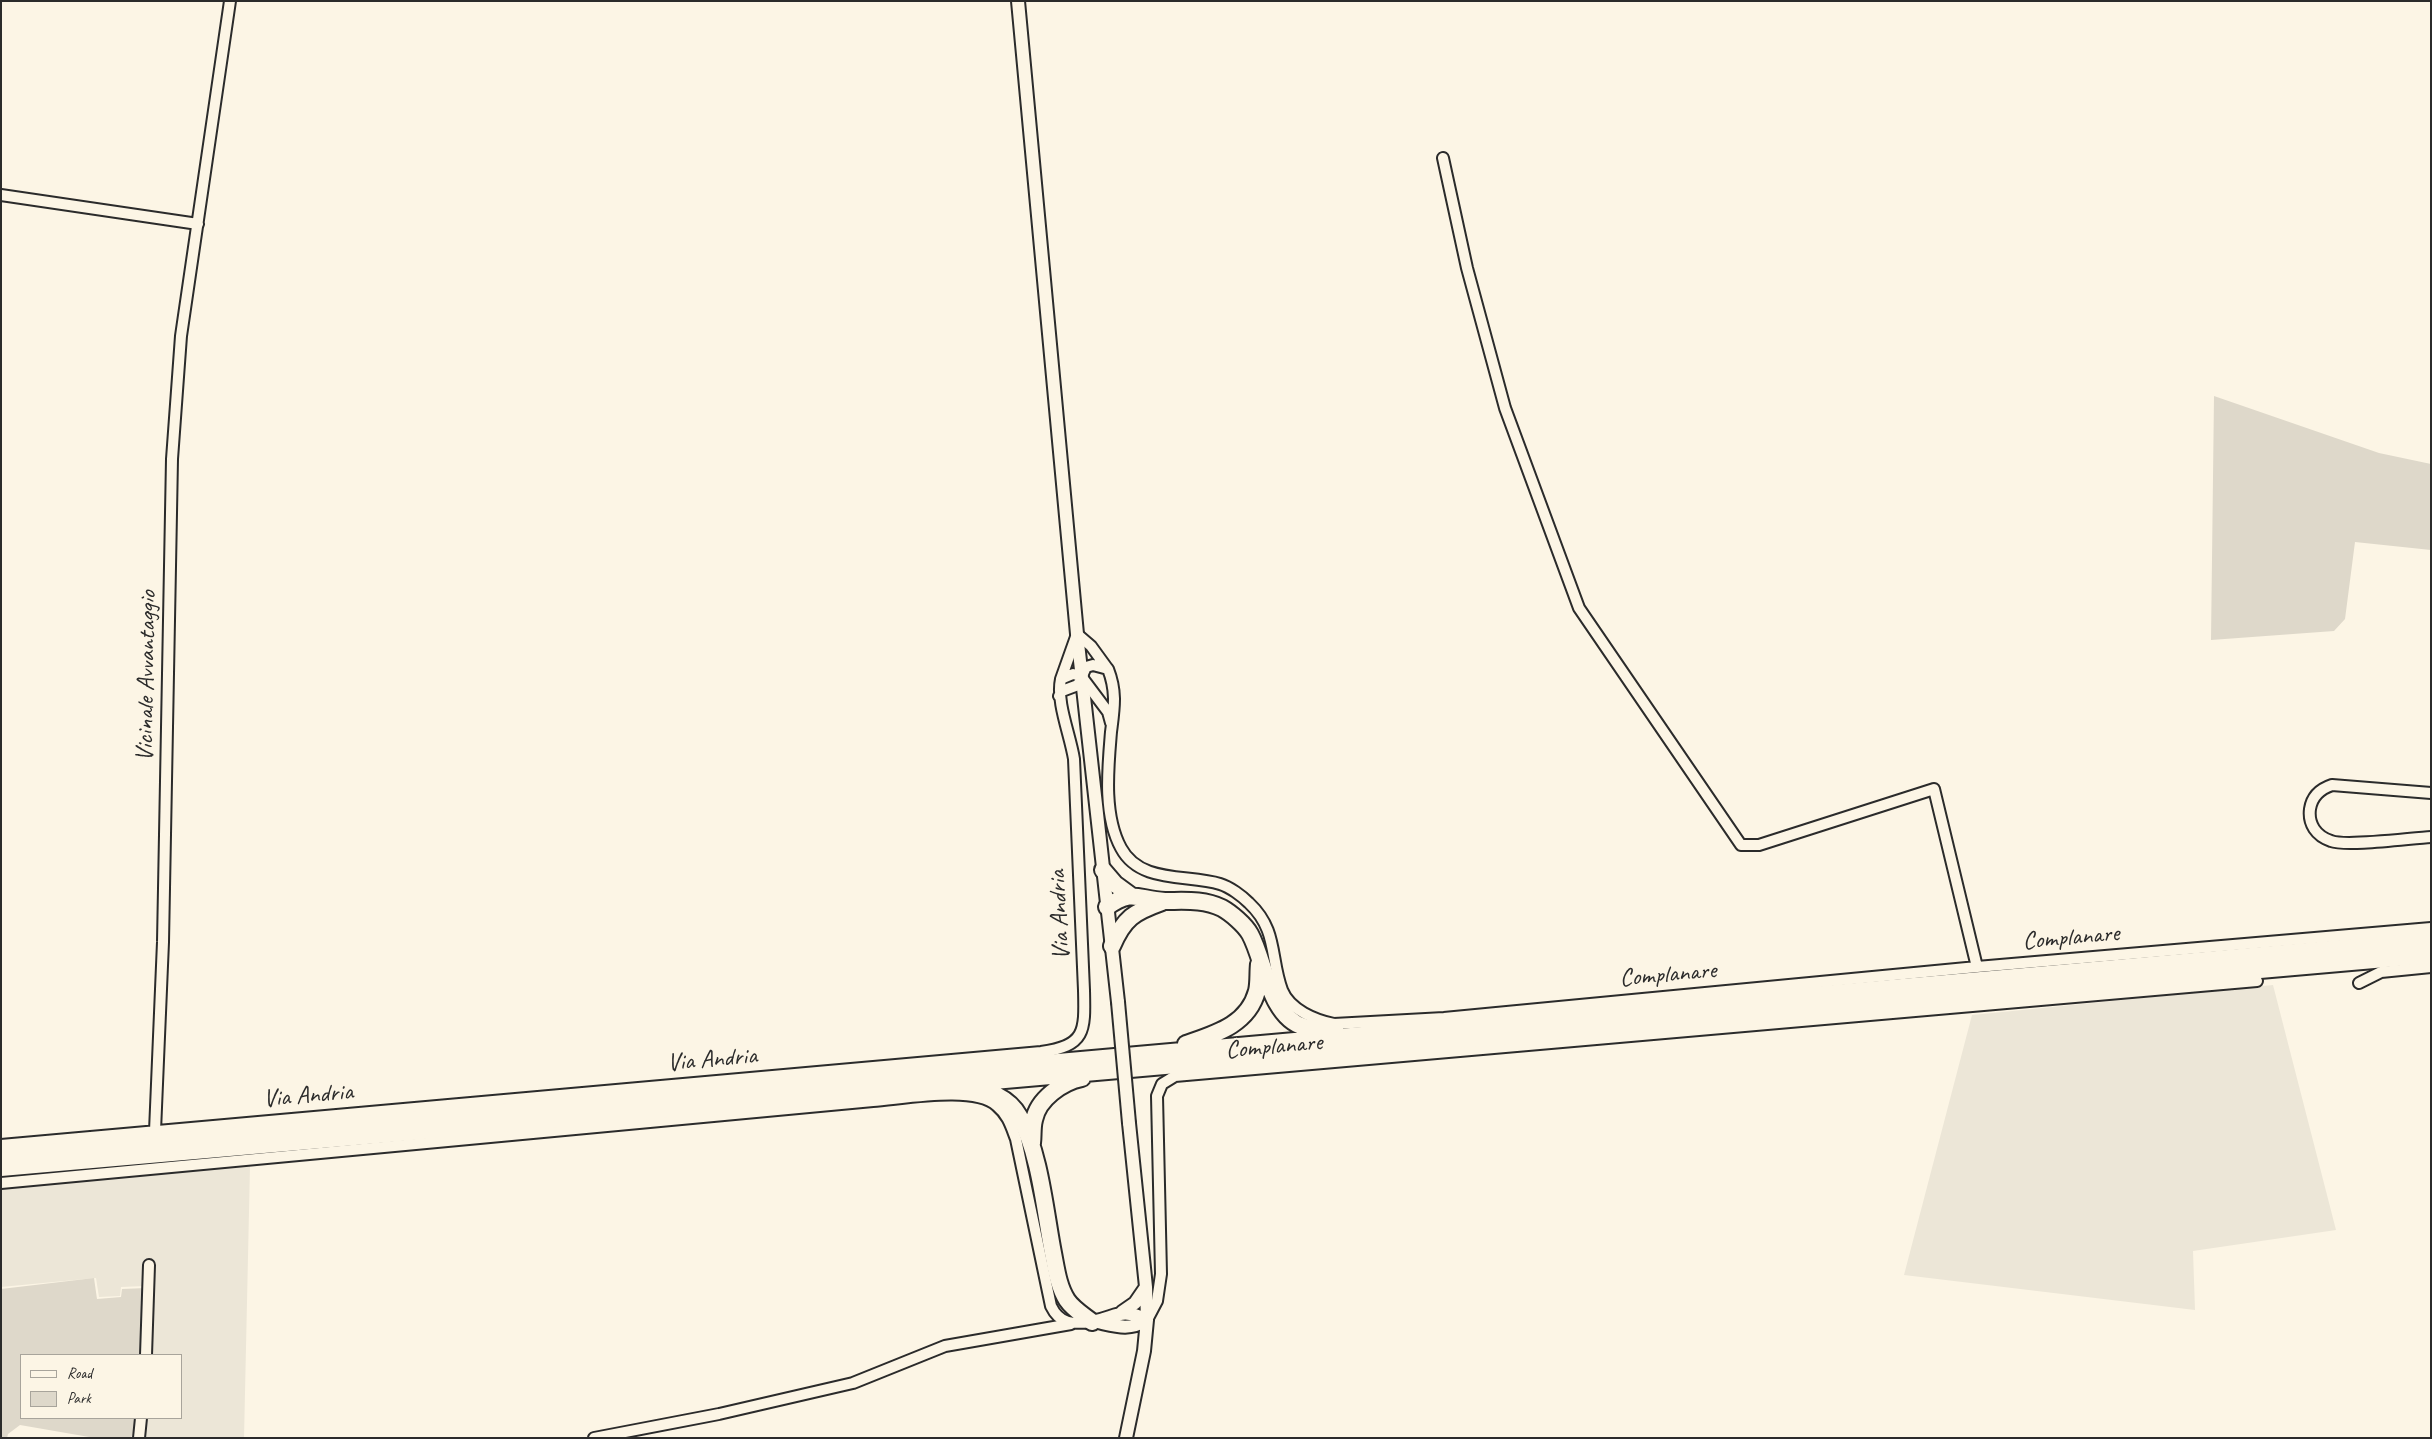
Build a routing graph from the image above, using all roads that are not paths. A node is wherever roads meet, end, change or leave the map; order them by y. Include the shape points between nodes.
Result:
1 (230, 1) edge
2 (1018, 1) edge
3 (1443, 158) dead end
4 (1, 194) edge
5 (198, 224) junction
6 (1077, 634) junction
7 (1108, 669) junction
8 (1081, 676) junction
9 (1061, 679) junction
10 (1059, 696) junction
11 (1103, 704) junction
12 (1085, 712) junction
13 (1112, 726) junction
14 (2431, 793) edge
15 (2431, 837) edge
16 (1103, 870) junction
17 (1130, 895) junction
18 (1164, 901) junction
19 (1107, 906) junction
20 (1136, 911) junction
21 (2431, 928) edge
22 (2431, 940) edge
23 (1112, 946) junction
24 (2431, 955) edge
25 (1259, 959) junction
26 (1977, 967) junction
27 (2431, 967) edge
28 (2257, 982) dead end
29 (2359, 983) dead end
30 (1409, 1031) junction
31 (1162, 1053) junction
32 (1129, 1069) junction
33 (912, 1088) junction
34 (155, 1131) junction
35 (1, 1145) edge
36 (1032, 1146) junction
37 (1, 1156) edge
38 (1, 1168) edge
39 (1, 1183) edge
40 (149, 1266) dead end
41 (1146, 1287) junction
42 (1122, 1312) junction
43 (1147, 1320) junction
44 (1094, 1322) junction
45 (1072, 1324) junction
46 (1125, 1328) junction
47 (1144, 1351) junction
48 (146, 1354) edge
49 (141, 1419) edge
50 (139, 1438) edge
51 (594, 1438) edge
52 (1126, 1438) edge

1 - 5 street, Vicinale Avvantaggio
2 - 6 street
3 - 26 street via 1467,268 1505,408 1579,608 1740,845 1759,845 1934,789
4 - 5 street
5 - 34 street, Vicinale Avvantaggio via 181,336 172,459 163,942
6 - 7 street, Complanare via 1092,646
6 - 8 street
6 - 9 street
7 - 8 street via 1093,665 1086,668
7 - 13 street, Complanare via 1116,696
8 - 9 street via 1073,674
8 - 10 street via 1078,685 1062,691
8 - 11 street, Complanare
8 - 12 street
9 - 10 street
10 - 34 street, Via Andria via 1074,759 1085,1022 1069,1047
11 - 12 street
11 - 13 street, Complanare
12 - 16 street
13 - 26 street, Complanare via 1109,799 1121,848 1132,863 1147,871 1221,884 1250,904 1266,925 1282,991 1294,1005 1316,1020 1334,1024 1444,1018
14 - 15 street via 2332,785 2321,789 2311,802 2309,817 2314,831 2331,842
16 - 17 highway
16 - 19 street
17 - 18 highway
17 - 19 highway
18 - 20 highway
18 - 25 highway via 1194,900 1222,908 1249,933
19 - 20 highway
19 - 23 street
20 - 23 highway via 1118,932
21 - 26 street, Complanare
22 - 30 highway
23 - 41 street, bridge
24 - 32 highway
25 - 30 highway via 1283,1013 1303,1027 1395,1027
25 - 31 highway via 1257,991 1246,1014 1226,1030
27 - 29 street via 2381,972
28 - 43 street, Complanare via 1175,1076 1162,1084 1157,1096 1161,1274 1157,1301
30 - 31 highway
31 - 37 highway
32 - 33 highway
32 - 36 highway via 1060,1086 1040,1105 1034,1119
33 - 36 highway via 978,1089 993,1093 1019,1115
33 - 38 highway
34 - 35 street, Via Andria
36 - 44 highway via 1057,1276 1066,1299
39 - 45 street via 873,1101 963,1094 980,1096 996,1104 1008,1118 1016,1139 1051,1306 1055,1316
40 - 48 street
41 - 42 street
41 - 43 street
42 - 43 street
42 - 44 street
43 - 46 street
43 - 47 street
44 - 45 street
44 - 46 street
45 - 51 street via 945,1346 853,1383
46 - 47 street
47 - 52 street
49 - 50 street

